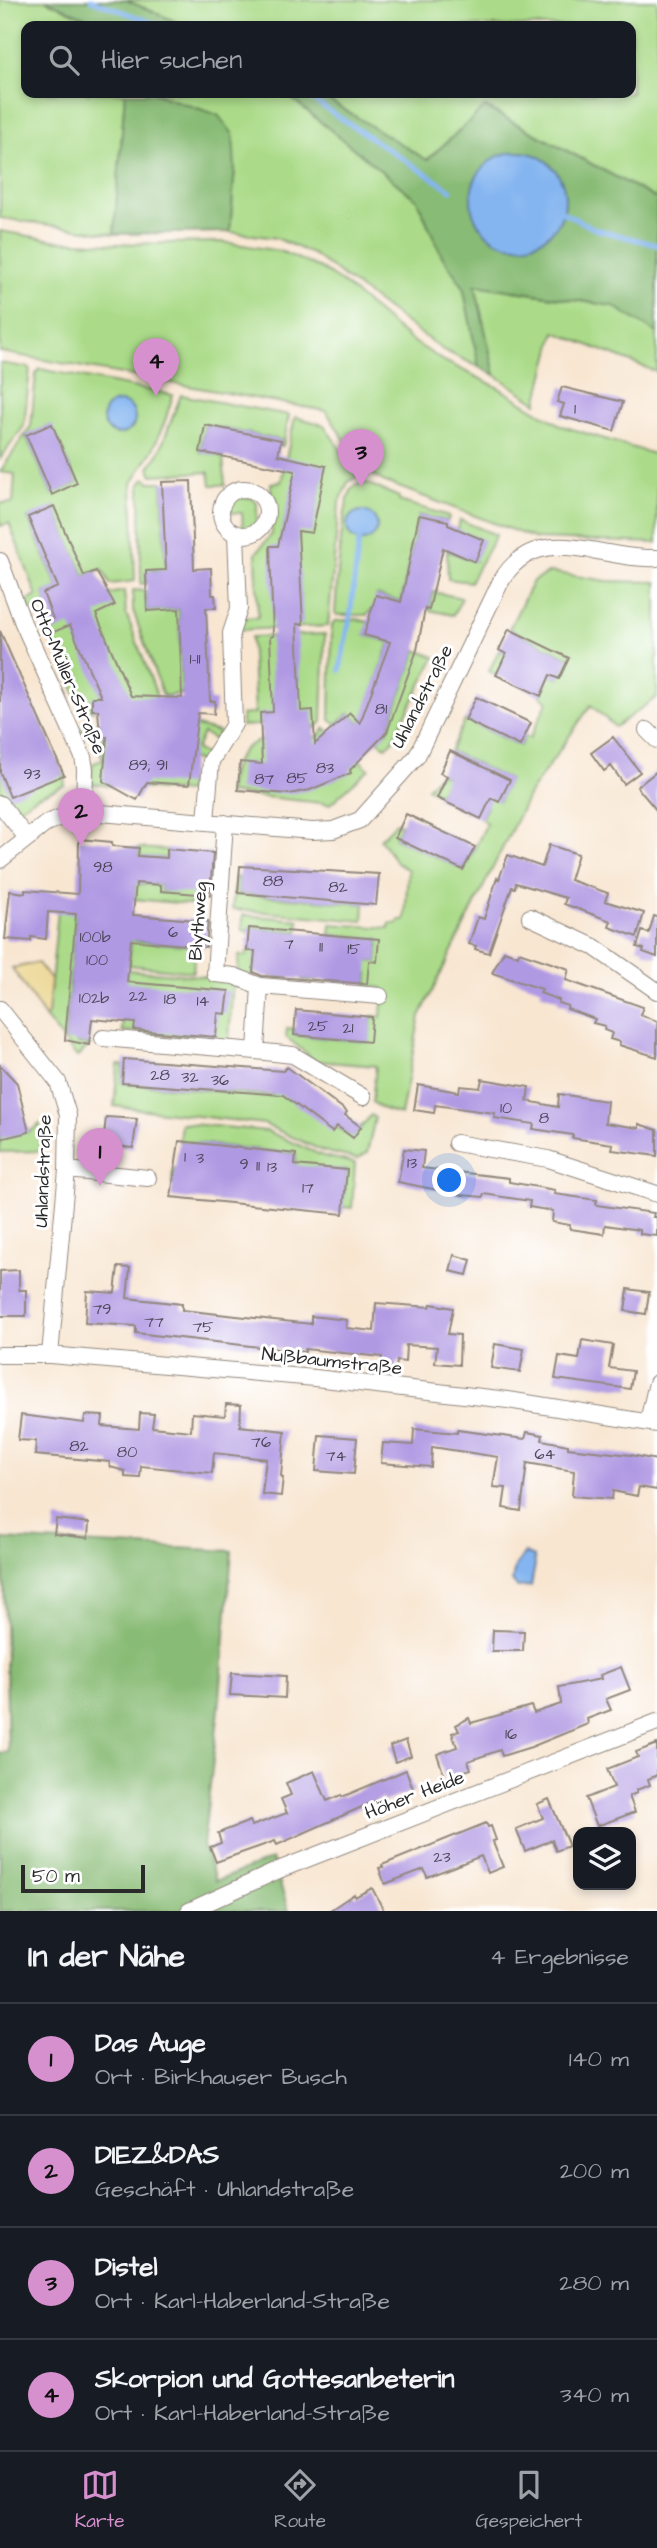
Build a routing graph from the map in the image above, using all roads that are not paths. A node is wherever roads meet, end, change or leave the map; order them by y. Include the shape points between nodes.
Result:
1 (236, 534) dead end
2 (657, 558) edge
3 (0, 561) edge
4 (0, 804) edge
5 (84, 810) junction
6 (206, 821) junction
7 (225, 823) junction
8 (27, 838) junction
9 (0, 860) edge
10 (530, 917) dead end
11 (260, 986) junction
12 (657, 991) edge
13 (380, 996) dead end
14 (0, 1009) edge
15 (103, 1038) dead end
16 (256, 1051) junction
17 (363, 1097) dead end
18 (456, 1143) dead end
19 (67, 1170) junction
20 (148, 1178) dead end
21 (657, 1194) edge
22 (0, 1355) edge
23 (50, 1356) junction
24 (657, 1383) edge
25 (652, 1422) edge
26 (657, 1722) edge
27 (189, 1911) edge

1 - 6 street via 239,609 231,633 234,724 211,761
2 - 7 street, Uhlandstraße via 562,546 539,548 518,559 500,583 417,756 368,814 350,825 323,831
3 - 5 street, Otto-Müller-Straße via 83,757
4 - 8 street
5 - 6 street, Uhlandstraße
5 - 8 street, Uhlandstraße via 55,818
6 - 7 street, Uhlandstraße
7 - 11 street, Blythweg via 215,974
8 - 9 street, Uhlandstraße
10 - 12 street via 594,947
11 - 13 street, Blythweg
11 - 16 street
14 - 19 street, Uhlandstraße via 62,1090 68,1115
15 - 16 street
16 - 17 street via 293,1055
18 - 21 street via 548,1159
19 - 20 street
19 - 23 street, Uhlandstraße
22 - 23 street, Nußbaumstraße
23 - 25 street, Nußbaumstraße via 315,1378
24 - 25 street
26 - 27 street, Höher Heide via 281,1869

